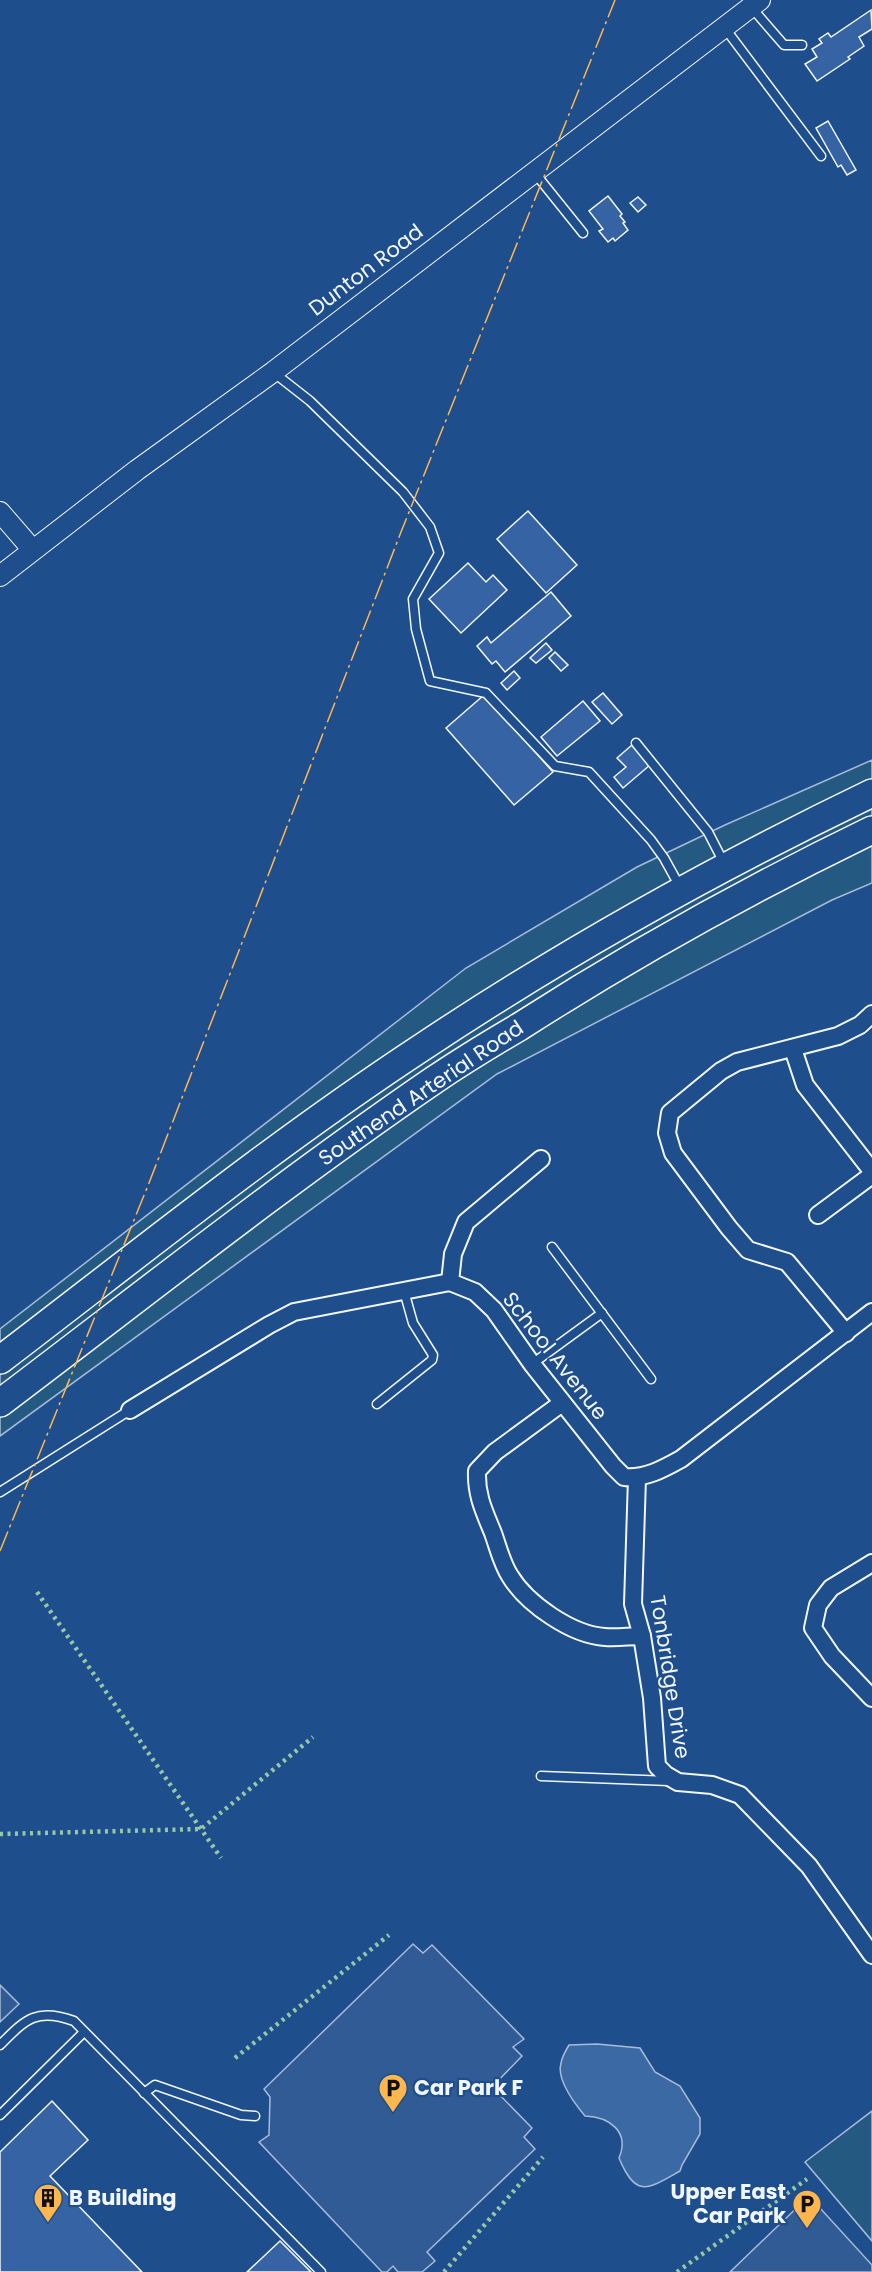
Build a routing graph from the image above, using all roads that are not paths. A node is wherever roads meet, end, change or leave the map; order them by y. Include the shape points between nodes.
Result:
1 (755, 4) edge
2 (724, 27) junction
3 (802, 45) dead end
4 (821, 156) dead end
5 (534, 172) junction
6 (583, 233) dead end
7 (273, 372) junction
8 (0, 512) edge
9 (32, 549) junction
10 (0, 576) edge
11 (636, 743) dead end
12 (872, 794) edge
13 (872, 830) edge
14 (726, 866) junction
15 (681, 890) junction
16 (872, 1014) edge
17 (793, 1049) junction
18 (541, 1160) dead end
19 (872, 1173) edge
20 (818, 1215) dead end
21 (552, 1247) dead end
22 (450, 1282) junction
23 (404, 1290) junction
24 (872, 1312) edge
25 (602, 1313) junction
26 (846, 1333) junction
27 (0, 1360) edge
28 (532, 1364) junction
29 (651, 1379) dead end
30 (0, 1403) edge
31 (562, 1403) junction
32 (377, 1404) dead end
33 (130, 1410) joint
34 (637, 1478) junction
35 (0, 1492) edge
36 (872, 1563) edge
37 (642, 1636) junction
38 (872, 1698) edge
39 (541, 1776) dead end
40 (678, 1782) junction
41 (872, 1955) edge
42 (84, 2032) junction
43 (0, 2045) edge
44 (144, 2093) junction
45 (0, 2115) edge
46 (255, 2116) dead end
47 (321, 2272) edge

1 - 2 street, Dunton Road
1 - 3 lane via 784,45
2 - 4 lane
2 - 5 street, Dunton Road
5 - 6 lane
5 - 7 street, Dunton Road
7 - 9 street, Dunton Road
7 - 15 lane via 375,463 430,527 438,553 413,599 416,629 430,681 486,693 555,766 589,772 651,840
8 - 9 street
9 - 10 street, Dunton Road
11 - 14 lane via 708,832
12 - 14 highway, Southend Arterial Road
13 - 30 highway, Southend Arterial Road via 648,947 435,1079 297,1178
14 - 15 highway, Southend Arterial Road
15 - 27 highway, Southend Arterial Road via 420,1048 263,1159
16 - 17 street via 838,1036
17 - 19 street via 805,1085
17 - 26 street via 737,1062 721,1071 670,1113 667,1133 674,1153 748,1250 787,1262
18 - 22 street via 466,1222 453,1254
19 - 20 street
21 - 25 lane
22 - 23 street
22 - 28 street, School Avenue via 475,1292 488,1304
23 - 32 lane via 413,1323 434,1355
23 - 33 street via 294,1312
24 - 26 street
25 - 28 lane
25 - 29 lane
26 - 34 street via 681,1459
28 - 31 street, School Avenue
31 - 34 street, School Avenue via 618,1472
31 - 37 street via 495,1452 477,1471 483,1508 509,1576 527,1598 582,1633
33 - 35 lane
34 - 37 street, Tonbridge Drive via 633,1604
36 - 38 street via 831,1588 818,1605 813,1628 832,1656
37 - 40 street, Tonbridge Drive via 657,1766
39 - 40 lane
40 - 41 street, Tonbridge Drive via 712,1785 740,1796 808,1866
42 - 43 lane via 74,2021 39,2014 24,2021
42 - 44 lane
42 - 45 lane
44 - 46 lane via 155,2085 241,2115
44 - 47 lane

